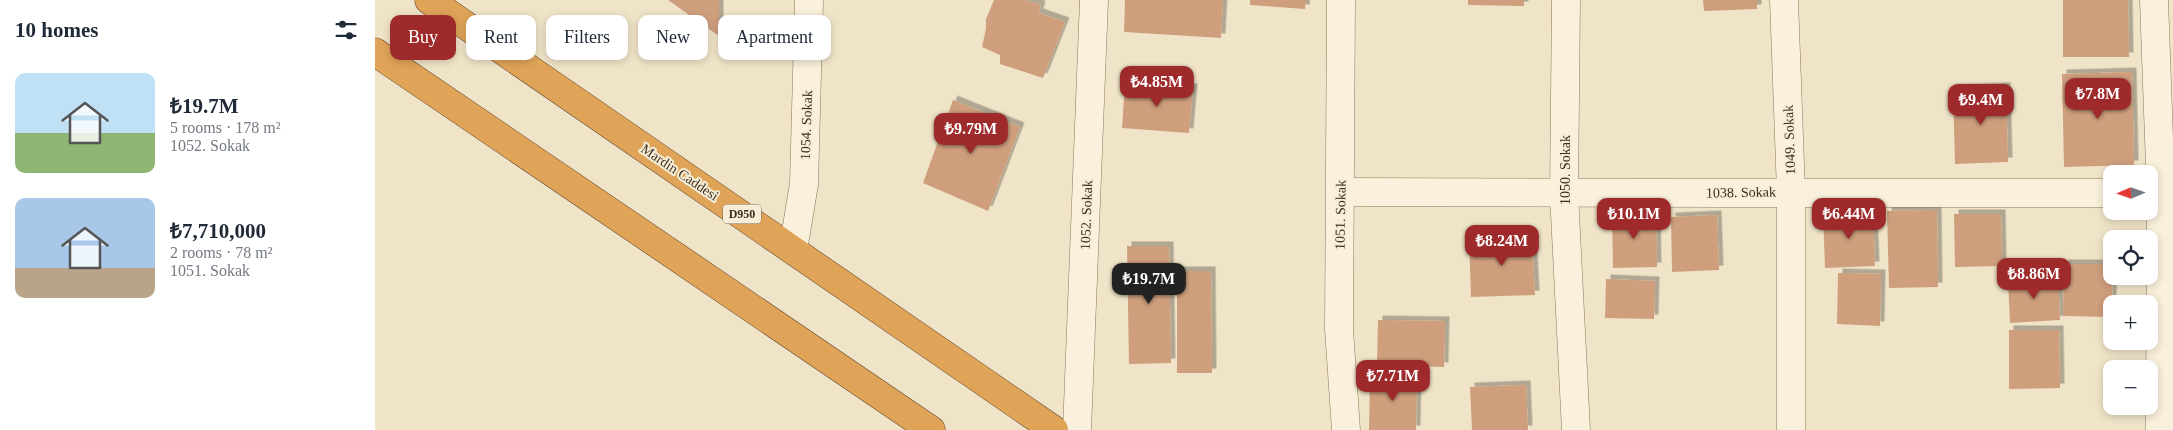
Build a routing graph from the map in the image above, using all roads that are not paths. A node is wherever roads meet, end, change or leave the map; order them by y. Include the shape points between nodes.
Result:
1 (429, 0) edge
2 (809, 0) edge
3 (1094, 0) edge
4 (1341, 0) edge
5 (1566, 0) edge
6 (1784, 0) edge
7 (2154, 0) edge
8 (375, 52) edge
9 (2155, 165) edge
10 (1341, 192) junction
11 (1791, 192) junction
12 (2103, 193) edge
13 (1564, 194) junction
14 (2156, 220) edge
15 (793, 250) junction
16 (921, 427) edge
17 (1054, 430) edge
18 (1077, 430) edge
19 (1345, 430) edge
20 (1576, 430) edge
21 (1791, 430) edge
22 (2160, 430) edge

1 - 15 highway, Mardin Caddesi / D950
2 - 15 street, 1054. Sokak via 804,184
3 - 18 street, 1052. Sokak
4 - 10 street, 1051. Sokak
5 - 13 street, 1050. Sokak
6 - 11 street, 1049. Sokak
7 - 9 street
8 - 16 highway
10 - 13 street, 1038. Sokak
10 - 19 street, 1051. Sokak via 1339,329
11 - 12 street, 1038. Sokak
11 - 13 street, 1038. Sokak
11 - 21 street, 1049. Sokak
13 - 20 street, 1050. Sokak
14 - 22 street
15 - 17 highway, Mardin Caddesi / D950

